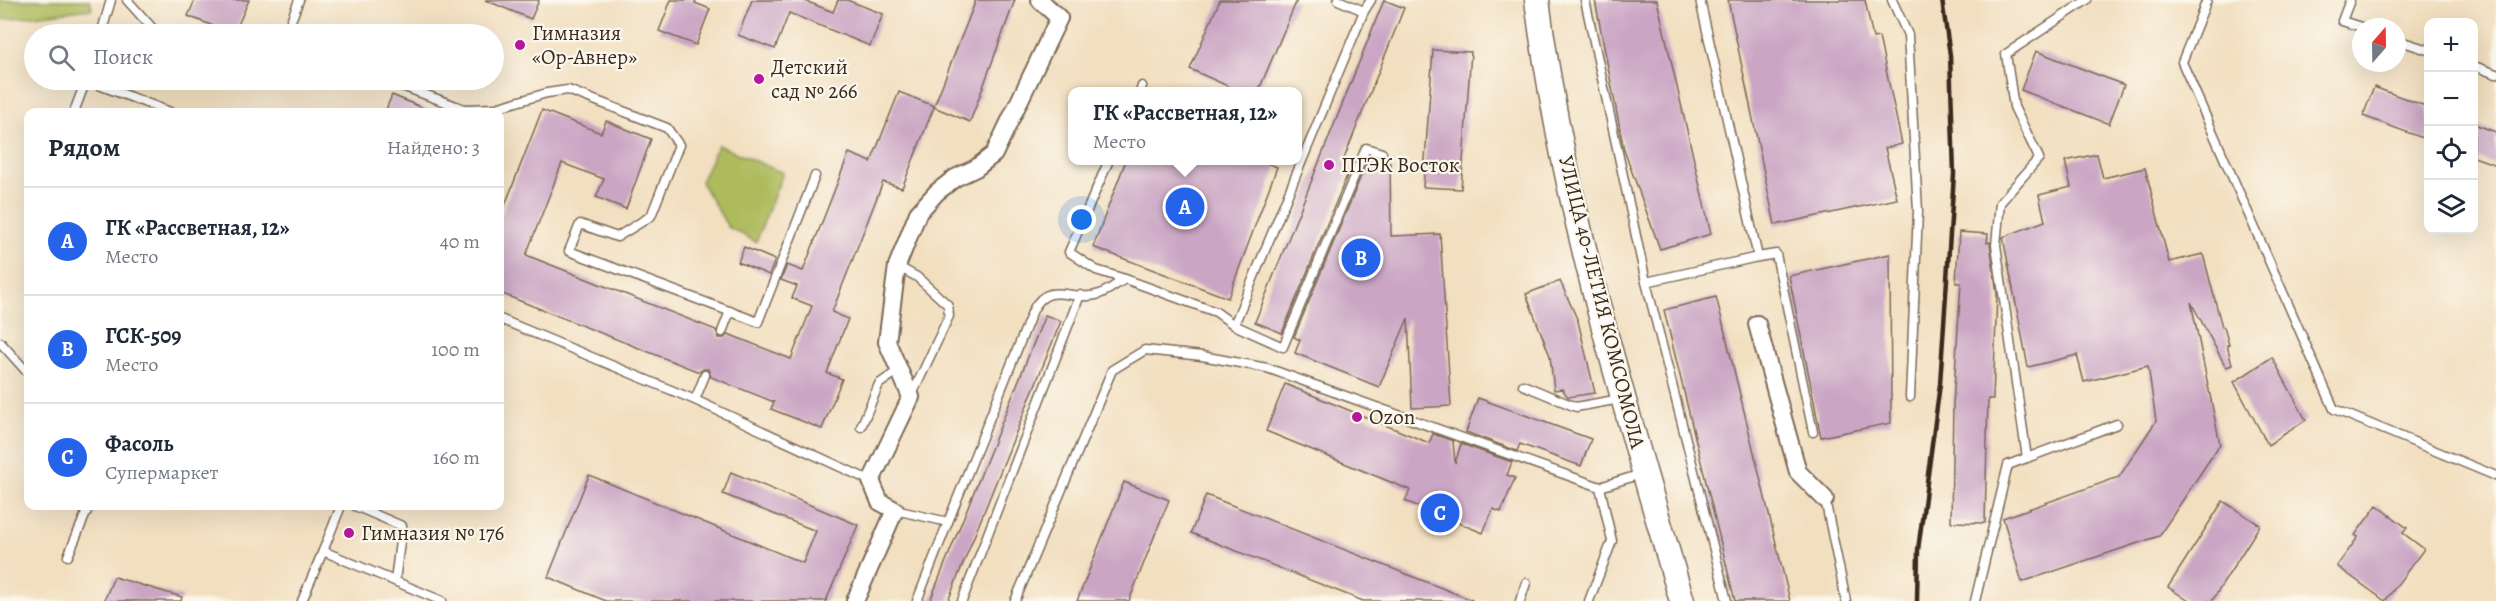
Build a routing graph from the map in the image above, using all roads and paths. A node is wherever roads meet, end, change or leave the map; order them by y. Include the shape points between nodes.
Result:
1 (111, 0) edge
2 (127, 0) edge
3 (299, 0) edge
4 (1040, 0) edge
5 (1338, 0) edge
6 (1371, 0) edge
7 (1537, 0) edge
8 (1585, 0) edge
9 (1700, 0) edge
10 (1892, 0) edge
11 (2088, 0) edge
12 (2207, 0) edge
13 (2350, 0) edge
14 (1364, 11) junction
15 (104, 24) edge
16 (149, 24) edge
17 (290, 24) edge
18 (2352, 24) edge
19 (2406, 43) edge
20 (2424, 49) edge
21 (2478, 67) edge
22 (2496, 74) edge
23 (82, 90) edge
24 (112, 90) edge
25 (413, 90) edge
26 (76, 108) edge
27 (160, 108) edge
28 (456, 108) edge
29 (496, 108) edge
30 (1382, 153) dead end
31 (1302, 161) edge
32 (1107, 165) edge
33 (1300, 165) edge
34 (815, 176) dead end
35 (1758, 257) junction
36 (897, 266) junction
37 (1125, 279) junction
38 (1646, 282) junction
39 (1080, 295) junction
40 (730, 311) junction
41 (504, 321) edge
42 (1757, 324) dead end
43 (1234, 326) junction
44 (722, 332) dead end
45 (0, 342) edge
46 (24, 369) edge
47 (900, 369) junction
48 (705, 375) dead end
49 (1523, 385) dead end
50 (911, 397) junction
51 (1910, 397) dead end
52 (1624, 398) junction
53 (695, 400) junction
54 (2117, 424) dead end
55 (861, 427) dead end
56 (1813, 432) dead end
57 (2027, 458) junction
58 (1645, 473) junction
59 (2496, 476) edge
60 (871, 481) junction
61 (1600, 487) junction
62 (1825, 499) joint
63 (87, 510) edge
64 (339, 510) edge
65 (364, 510) edge
66 (895, 510) junction
67 (948, 522) junction
68 (323, 550) junction
69 (68, 556) dead end
70 (395, 581) junction
71 (1526, 583) dead end
72 (302, 601) edge
73 (442, 601) edge
74 (855, 601) edge
75 (917, 601) edge
76 (962, 601) edge
77 (1015, 601) edge
78 (1520, 601) edge
79 (1589, 601) edge
80 (1682, 601) edge
81 (1727, 601) edge
82 (1846, 601) edge
83 (1975, 601) edge

1 - 15 lane
2 - 16 lane
3 - 17 lane
4 - 36 street via 1059,18 994,154 955,178 918,213
5 - 14 lane
6 - 14 lane
7 - 52 main road, УЛИЦА 40-ЛЕТИЯ КОМСОМОЛА via 1577,219
8 - 38 lane
9 - 35 lane
10 - 51 lane via 1908,35 1918,211
11 - 57 lane via 2006,54 2014,107 2039,158 2000,203 1996,245
12 - 59 lane via 2182,62 2334,409
13 - 18 lane via 2342,21
14 - 31 lane
19 - 20 lane
21 - 22 lane
23 - 26 lane
24 - 27 lane
25 - 28 lane
29 - 40 lane via 568,90 667,128 679,145 651,216 617,237 580,224 569,251
30 - 43 lane via 1366,148 1283,347
32 - 37 lane via 1069,252 1096,270
33 - 43 lane
34 - 40 lane via 758,322
35 - 38 lane
35 - 56 lane via 1776,254
36 - 47 street via 887,342
36 - 50 lane via 917,277 948,305 949,316
37 - 39 lane via 1096,295
37 - 43 lane via 1216,312
38 - 81 lane
39 - 67 lane via 1056,292 1042,297 1034,306
39 - 76 lane
40 - 44 lane
41 - 53 lane
42 - 62 street via 1798,472
45 - 46 lane
47 - 50 street
47 - 55 lane via 879,384
48 - 53 lane
49 - 52 lane via 1576,407
50 - 60 street
52 - 58 main road, УЛИЦА 40-ЛЕТИЯ КОМСОМОЛА
53 - 60 lane
54 - 57 lane
57 - 83 lane via 2008,465
58 - 61 lane
58 - 80 main road, УЛИЦА 40-ЛЕТИЯ КОМСОМОЛА
60 - 66 street via 880,502
61 - 77 lane via 1267,368 1145,350 1112,370
61 - 79 lane via 1612,541
62 - 82 lane
63 - 69 lane
64 - 68 lane
65 - 70 lane via 402,526
66 - 67 lane
66 - 74 street
67 - 75 lane
68 - 70 lane
68 - 72 lane
70 - 73 lane
71 - 78 lane

